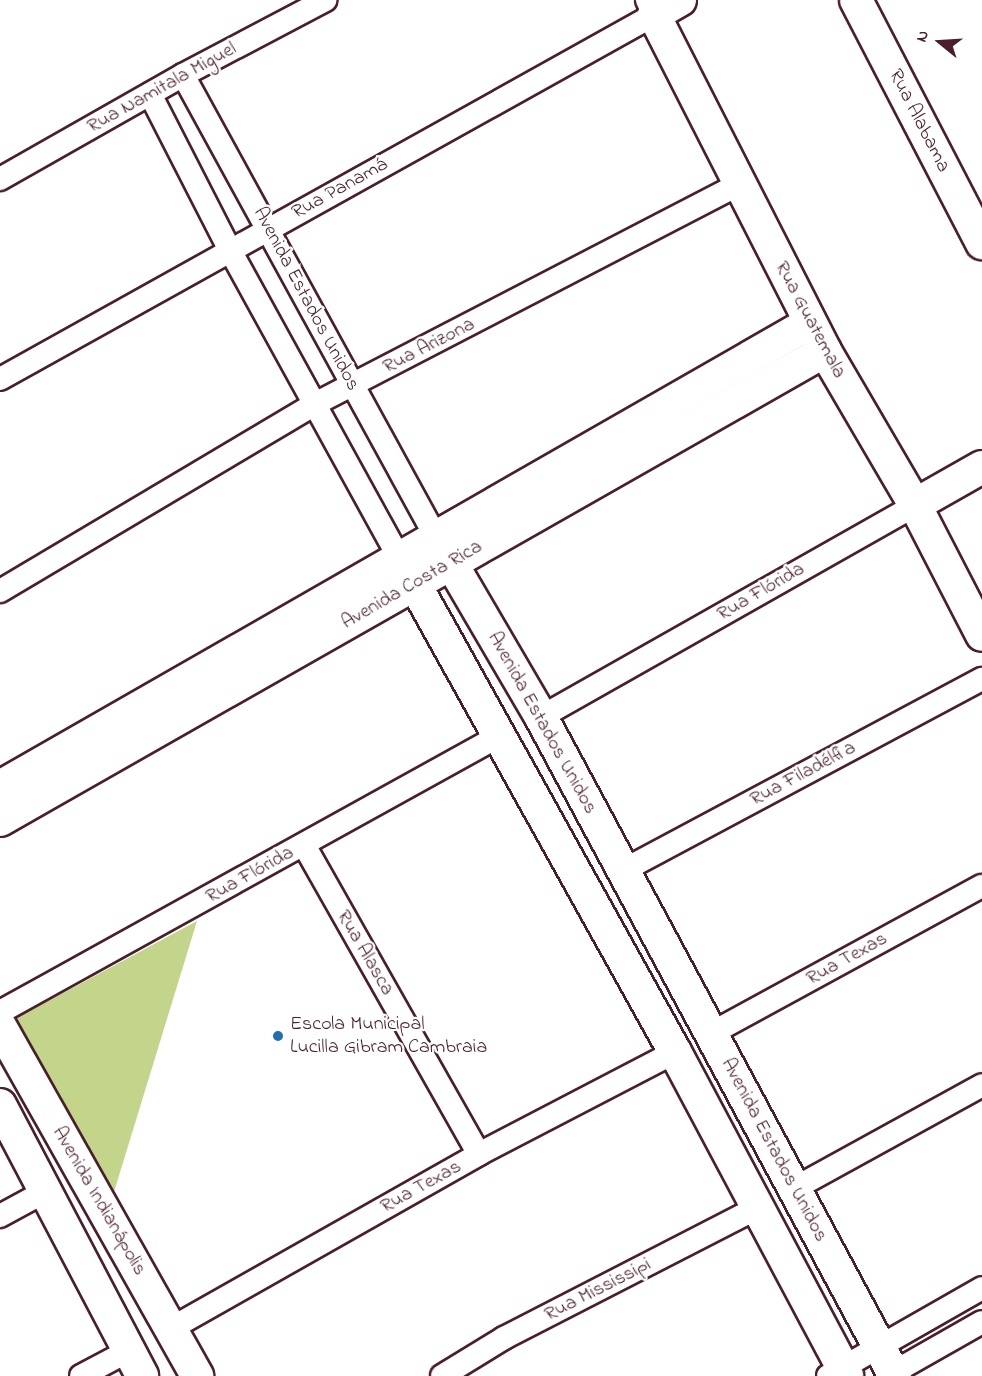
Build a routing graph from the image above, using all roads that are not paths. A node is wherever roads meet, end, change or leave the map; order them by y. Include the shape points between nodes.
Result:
1 (325, 0) edge
2 (856, 0) edge
3 (660, 5) edge
4 (183, 75) junction
5 (150, 93) junction
6 (0, 179) edge
7 (739, 184) junction
8 (269, 228) junction
9 (982, 243) edge
10 (231, 252) junction
11 (810, 323) junction
12 (825, 351) junction
13 (0, 379) edge
14 (353, 385) junction
15 (315, 404) junction
16 (982, 467) edge
17 (915, 505) junction
18 (444, 550) junction
19 (407, 570) junction
20 (0, 591) edge
21 (982, 635) edge
22 (982, 679) edge
23 (541, 717) junction
24 (499, 736) junction
25 (0, 788) edge
26 (0, 820) edge
27 (303, 845) junction
28 (624, 870) junction
29 (982, 886) edge
30 (0, 1012) edge
31 (0, 1026) edge
32 (712, 1033) junction
33 (675, 1052) junction
34 (982, 1084) edge
35 (0, 1105) edge
36 (479, 1155) junction
37 (795, 1188) junction
38 (46, 1191) junction
39 (757, 1208) junction
40 (0, 1216) edge
41 (982, 1288) edge
42 (982, 1322) edge
43 (172, 1328) junction
44 (135, 1363) edge
45 (888, 1368) edge
46 (839, 1373) edge
47 (81, 1376) edge
48 (197, 1376) edge
49 (442, 1376) edge

1 - 4 street, Rua Namitala Miguel
2 - 9 street, Rua Alabama
3 - 7 street, Rua Guatemala
3 - 8 street, Rua Panamá
4 - 5 street, Rua Namitala Miguel
4 - 8 street, Avenida Estados Unidos
5 - 6 street, Rua Namitala Miguel
5 - 10 street
7 - 11 street, Rua Guatemala
7 - 14 street, Rua Arizona
8 - 10 street, Rua Panamá
8 - 14 street, Avenida Estados Unidos
10 - 13 street, Rua Panamá
10 - 15 street
11 - 12 street, Rua Guatemala
11 - 18 street, Avenida Costa Rica
12 - 17 street, Rua Guatemala
12 - 18 street, Avenida Costa Rica
14 - 15 street, Rua Arizona
14 - 18 street, Avenida Estados Unidos
15 - 19 street
15 - 20 street, Rua Arizona
16 - 17 street, Rua Flórida
17 - 21 street, Rua Guatemala
17 - 23 street, Rua Flórida
18 - 19 street, Avenida Costa Rica
18 - 23 street, Avenida Estados Unidos
19 - 24 street
19 - 25 street, Avenida Costa Rica
19 - 26 street, Avenida Costa Rica
22 - 28 street, Rua Filadélfia
23 - 28 street, Avenida Estados Unidos
24 - 27 street, Rua Flórida
24 - 33 street
27 - 30 street, Rua Flórida
27 - 36 street, Rua Alasca
28 - 32 street, Avenida Estados Unidos
29 - 32 street, Rua Texas
31 - 43 street, Avenida Indianápolis
32 - 37 street, Avenida Estados Unidos
33 - 36 street, Rua Texas
33 - 39 street
34 - 37 street
35 - 38 street, Avenida Indianápolis
36 - 43 street, Rua Texas
37 - 45 street, Avenida Estados Unidos
38 - 40 street
38 - 44 street, Avenida Indianápolis
39 - 46 street
39 - 49 street, Rua Mississipi via 504,1338
41 - 45 street
42 - 45 street
43 - 48 street, Avenida Indianápolis
44 - 47 street
45 - 46 street

